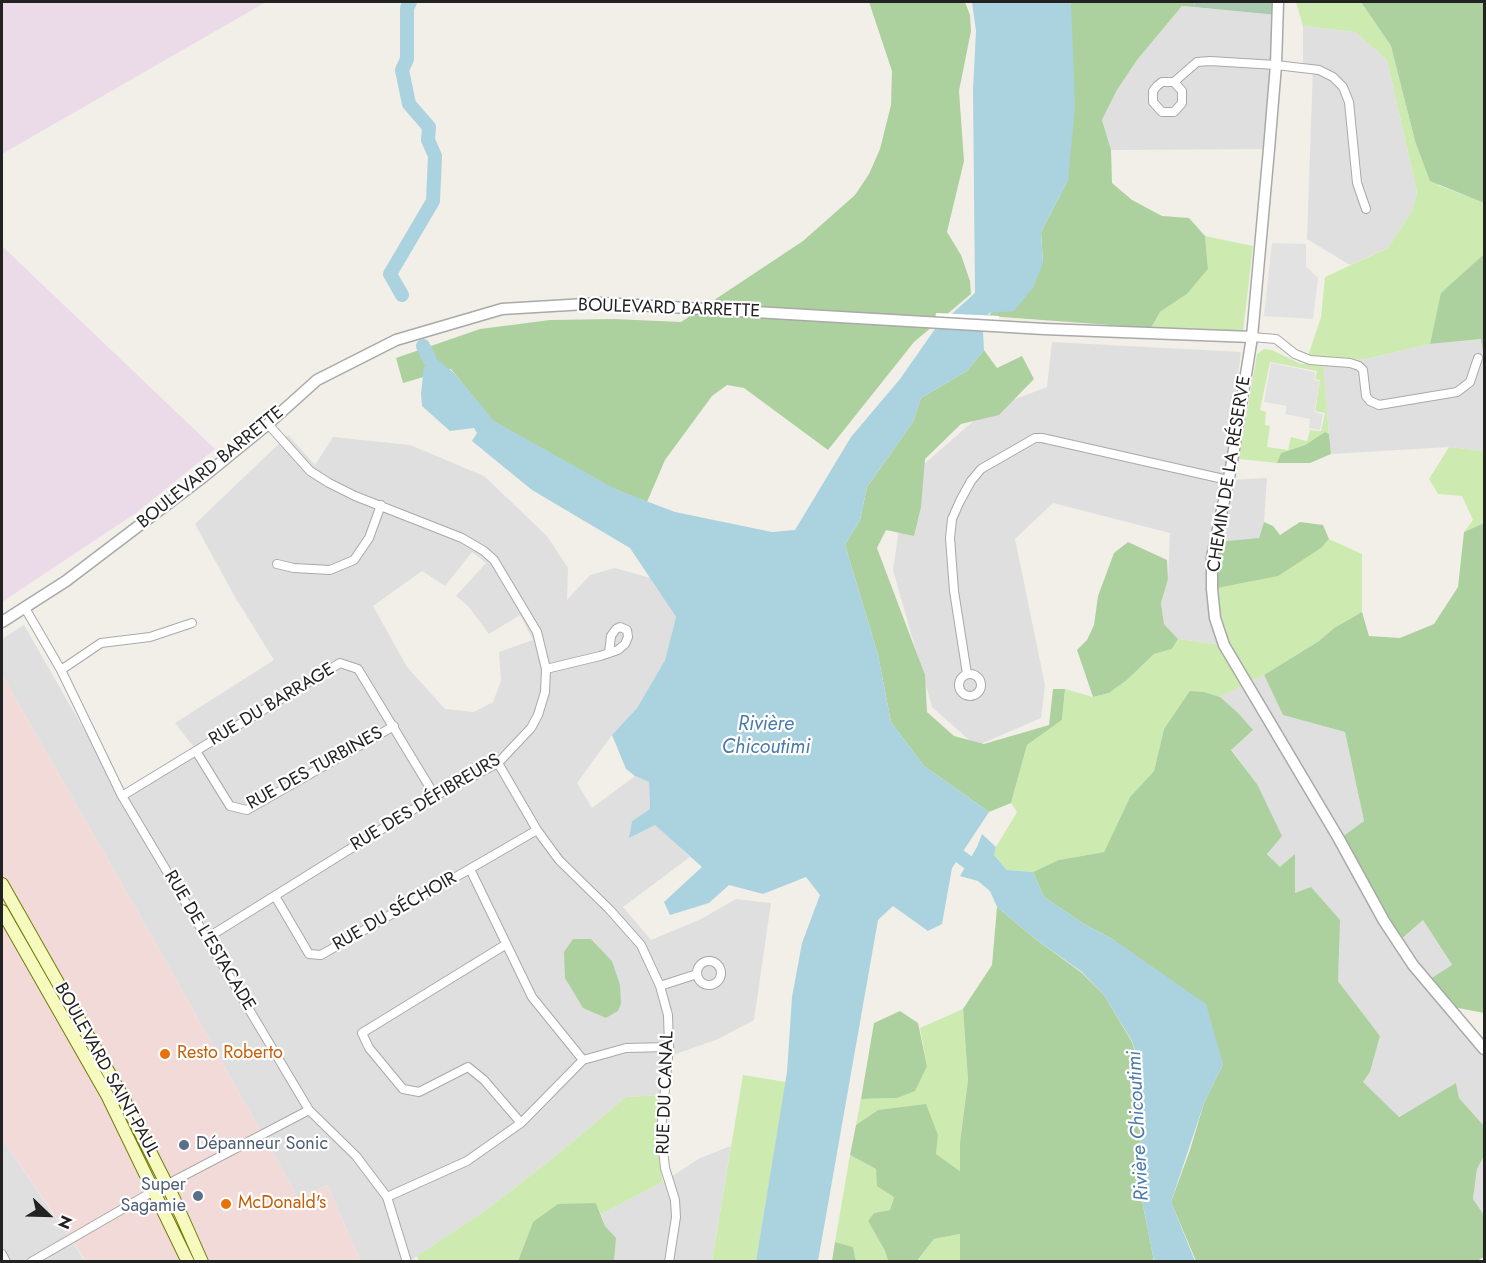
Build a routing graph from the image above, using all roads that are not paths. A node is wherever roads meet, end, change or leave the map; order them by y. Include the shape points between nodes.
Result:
1 (1278, 2) edge
2 (1276, 65) junction
3 (1174, 82) dead end
4 (1366, 209) dead end
5 (1252, 337) junction
6 (1478, 358) dead end
7 (268, 424) junction
8 (1228, 480) junction
9 (381, 505) junction
10 (277, 564) dead end
11 (25, 608) junction
12 (2, 622) edge
13 (192, 623) dead end
14 (609, 653) dead end
15 (546, 669) junction
16 (62, 670) junction
17 (967, 674) dead end
18 (394, 726) junction
19 (196, 751) junction
20 (498, 763) junction
21 (122, 796) junction
22 (435, 796) junction
23 (537, 830) junction
24 (470, 869) junction
25 (2, 884) edge
26 (275, 896) junction
27 (2, 911) edge
28 (207, 938) junction
29 (505, 945) junction
30 (697, 974) dead end
31 (660, 986) junction
32 (669, 1047) junction
33 (1485, 1049) edge
34 (583, 1060) junction
35 (309, 1110) junction
36 (520, 1123) junction
37 (167, 1185) junction
38 (155, 1191) junction
39 (387, 1197) junction
40 (2, 1254) edge
41 (6, 1262) edge
42 (31, 1262) edge
43 (189, 1262) edge
44 (202, 1262) edge
45 (407, 1262) edge
46 (669, 1262) edge

1 - 2 street, CHEMIN DE LA RÉSERVE
2 - 3 street via 1197,62
2 - 4 street via 1319,70 1343,87 1349,102 1357,183
2 - 5 street, CHEMIN DE LA RÉSERVE
5 - 6 street via 1276,339 1310,360 1359,366 1366,396 1379,405 1457,392 1470,382
5 - 7 street, BOULEVARD BARRETTE via 602,303 502,309 396,340 317,380
5 - 8 street, CHEMIN DE LA RÉSERVE
7 - 9 street, RUE DES DÉFIBREURS via 310,471 355,496
7 - 11 street, BOULEVARD BARRETTE via 66,581
8 - 17 street via 1042,438 1035,438 981,470 960,501 952,519 950,538
8 - 33 street, CHEMIN DE LA RÉSERVE via 1212,557 1215,618 1224,645 1397,943
9 - 10 street via 369,538 354,560 330,570
9 - 15 street, RUE DES DÉFIBREURS via 462,538 494,560 537,632
11 - 12 street, BOULEVARD BARRETTE
11 - 16 street, RUE DE L'ESTACADE
13 - 16 street via 150,637 101,643
14 - 15 street
15 - 20 street, RUE DES DÉFIBREURS via 538,715
16 - 21 street, RUE DE L'ESTACADE
18 - 19 street, RUE DES TURBINES via 247,810 230,806
18 - 19 street, RUE DU BARRAGE via 358,669 340,663
18 - 22 street, RUE DU BARRAGE
19 - 21 street, RUE DU BARRAGE
20 - 22 street, RUE DES DÉFIBREURS
20 - 23 street, RUE DU CANAL
21 - 28 street, RUE DE L'ESTACADE
22 - 26 street, RUE DES DÉFIBREURS
23 - 24 street, RUE DU SÉCHOIR
23 - 31 street, RUE DU CANAL via 559,860 641,945
24 - 26 street, RUE DU SÉCHOIR via 321,955 309,954
24 - 29 street
25 - 37 main road, BOULEVARD SAINT-PAUL via 101,1056
26 - 28 street, RUE DES DÉFIBREURS
27 - 38 main road, BOULEVARD SAINT-PAUL via 102,1087
28 - 35 street, RUE DE L'ESTACADE
29 - 34 street via 532,998
29 - 36 street via 362,1033 369,1048 403,1089 419,1092 468,1066
30 - 31 street
31 - 32 street, RUE DU CANAL via 668,1015
32 - 34 street via 626,1048
32 - 46 street, RUE DU CANAL via 661,1131 664,1168 675,1200
34 - 36 street
35 - 37 street
35 - 39 street, RUE DE L'ESTACADE via 356,1156
36 - 39 street via 467,1161
37 - 38 street
37 - 44 main road, BOULEVARD SAINT-PAUL
38 - 42 street
38 - 43 main road, BOULEVARD SAINT-PAUL
39 - 45 street, RUE DE L'ESTACADE
40 - 41 street

